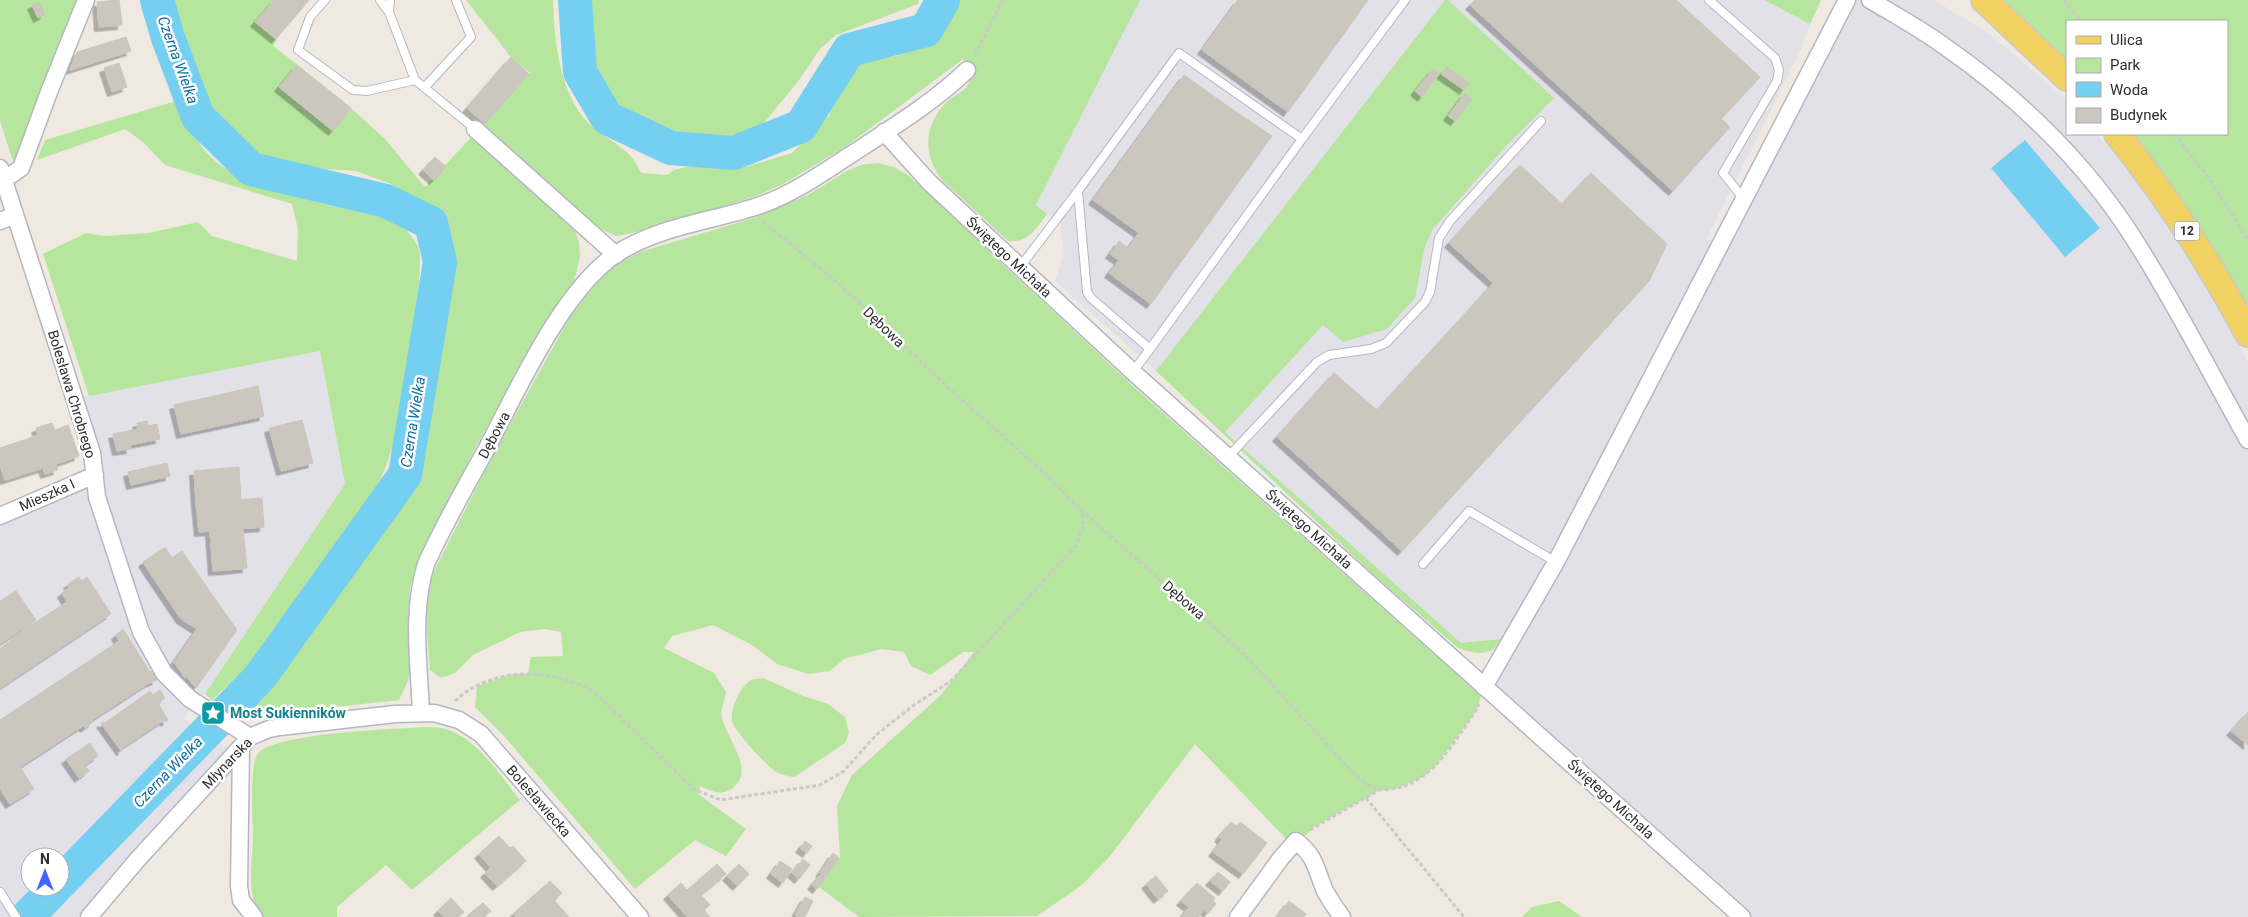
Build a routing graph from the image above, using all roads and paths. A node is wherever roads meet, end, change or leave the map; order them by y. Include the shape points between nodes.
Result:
1 (86, 0) edge
2 (325, 0) edge
3 (380, 0) edge
4 (390, 0) edge
5 (456, 0) edge
6 (1003, 0) edge
7 (1405, 0) edge
8 (1709, 0) edge
9 (1847, 0) edge
10 (1870, 0) edge
11 (1984, 0) edge
12 (2064, 0) edge
13 (390, 12) junction
14 (2080, 20) edge
15 (967, 70) joint
16 (2066, 77) edge
17 (416, 80) junction
18 (425, 87) junction
19 (1541, 121) dead end
20 (475, 129) joint
21 (884, 132) junction
22 (2118, 135) edge
23 (2175, 135) edge
24 (1302, 139) junction
25 (2, 173) edge
26 (1078, 191) junction
27 (1744, 198) junction
28 (747, 209) junction
29 (7, 218) edge
30 (2248, 240) edge
31 (616, 255) junction
32 (1020, 267) junction
33 (2248, 334) edge
34 (1150, 349) junction
35 (1133, 372) junction
36 (2248, 440) edge
37 (1228, 457) junction
38 (95, 475) junction
39 (1083, 511) junction
40 (0, 516) edge
41 (1556, 562) junction
42 (1422, 564) dead end
43 (1484, 687) junction
44 (421, 713) junction
45 (446, 715) junction
46 (245, 742) junction
47 (1379, 790) junction
48 (1366, 798) junction
49 (1296, 842) junction
50 (1, 894) edge
51 (16, 917) edge
52 (89, 917) edge
53 (254, 917) edge
54 (640, 917) edge
55 (1238, 917) edge
56 (1342, 917) edge
57 (1464, 917) edge
58 (1742, 917) edge

1 - 25 street via 21,168 11,175
2 - 17 lane via 310,17 298,50 353,90
3 - 13 lane
4 - 13 lane
5 - 18 lane via 471,36
6 - 15 path
7 - 24 lane
8 - 27 lane via 1774,58 1779,70 1777,82 1723,172
9 - 27 street
10 - 36 street via 1944,45 1976,69 2075,161 2134,238
11 - 16 main road
12 - 14 path
13 - 17 lane
15 - 21 street
17 - 18 lane
18 - 20 lane
19 - 37 lane via 1450,221 1439,238 1430,292 1425,302 1386,343 1371,349 1328,355 1317,362
20 - 31 street
21 - 28 street via 808,182
21 - 32 street, Świętego Michała via 929,182
22 - 33 main road, 12 via 2158,187
23 - 30 path via 2209,178
24 - 26 lane via 1179,52
24 - 34 lane
25 - 29 street, Bolesława Chrobrego
26 - 32 lane
26 - 34 lane via 1086,292
27 - 41 street
28 - 31 street, Dębowa via 654,235
28 - 39 path, Dębowa via 838,283
29 - 38 street, Bolesława Chrobrego via 92,453
31 - 44 street, Dębowa via 578,292 550,333 426,564 417,617
32 - 35 street, Świętego Michała
34 - 35 lane
35 - 37 street, Świętego Michała
37 - 43 street, Świętego Michała
38 - 40 street, Mieszka I
38 - 46 street, Bolesława Chrobrego via 99,504 141,632 164,673 190,699 236,727
39 - 45 path via 1083,527 1076,546 951,681 914,704 876,735 844,771 820,785 721,800 708,797 695,790 593,691 558,677 515,674 492,678 463,694
39 - 47 path, Dębowa via 1244,654 1355,775
41 - 42 lane via 1469,511
41 - 43 street
43 - 47 path via 1475,712 1436,766 1410,784
43 - 58 street, Świętego Michała
44 - 45 street, Bolesławiecka
44 - 46 street, Młynarska via 280,727
45 - 54 street, Bolesławiecka via 481,734
46 - 52 street, Młynarska
46 - 53 street via 239,886 241,900
47 - 48 path
48 - 49 path via 1313,828
48 - 57 path
49 - 55 street
49 - 56 street via 1313,858 1326,892
50 - 51 lane

